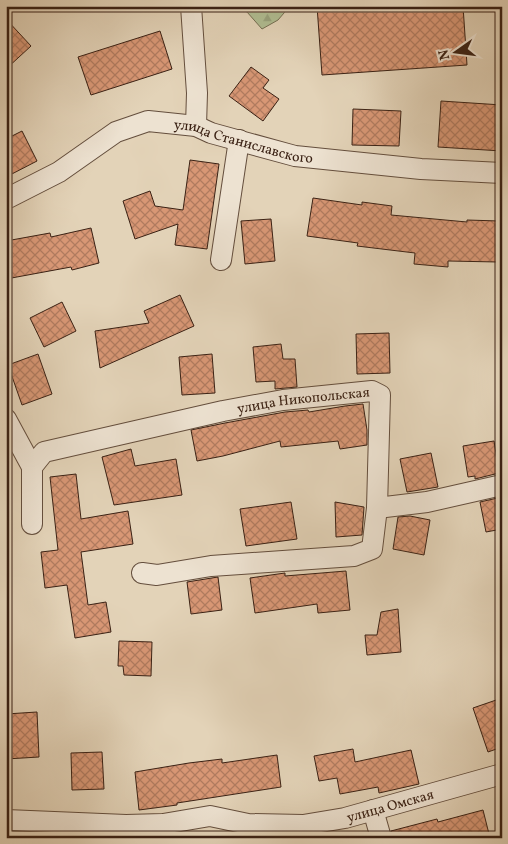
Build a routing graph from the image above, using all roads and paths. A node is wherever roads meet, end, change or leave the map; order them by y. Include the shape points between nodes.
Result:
1 (191, 6) edge
2 (196, 126) junction
3 (238, 140) junction
4 (502, 173) edge
5 (6, 199) edge
6 (221, 260) dead end
7 (6, 419) edge
8 (32, 467) junction
9 (502, 485) edge
10 (377, 508) junction
11 (32, 524) dead end
12 (142, 573) dead end
13 (502, 774) edge
14 (373, 810) junction
15 (6, 820) edge
16 (381, 838) edge

1 - 2 street
2 - 3 street, улица Станиславского
2 - 5 street, улица Станиславского via 148,122 116,132 58,172
3 - 4 street, улица Станиславского via 295,156 421,169
3 - 6 street
7 - 8 street
8 - 10 street, улица Никопольская via 44,452 223,411 283,400 372,391 380,396
8 - 11 street
9 - 10 street via 427,502
10 - 12 street, улица Никопольская via 372,549 354,556 211,566 157,575
13 - 14 street, улица Омская
14 - 15 street, улица Омская via 303,824 248,824 210,816 163,824 126,825
14 - 16 street

